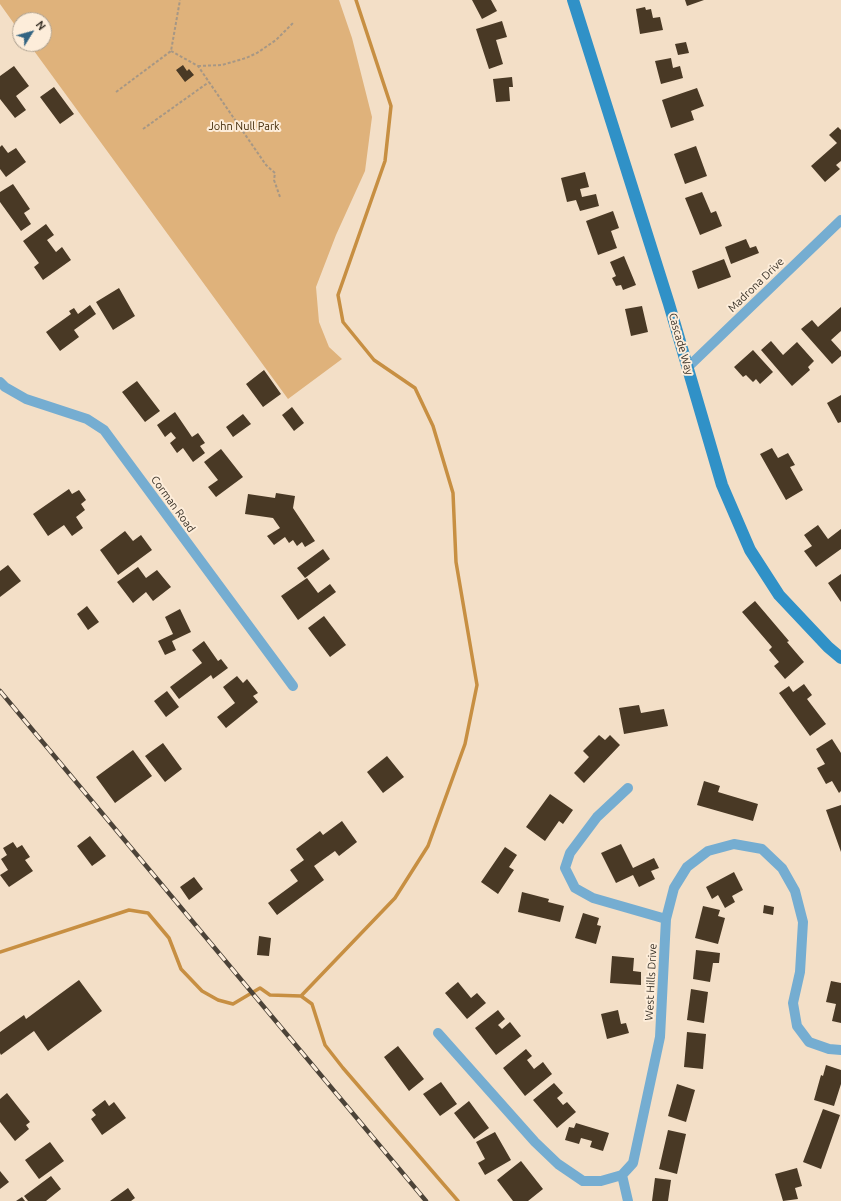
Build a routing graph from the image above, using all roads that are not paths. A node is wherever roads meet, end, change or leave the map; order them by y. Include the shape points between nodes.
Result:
1 (573, 0) edge
2 (841, 220) edge
3 (687, 368) junction
4 (0, 382) edge
5 (841, 658) edge
6 (293, 686) dead end
7 (628, 788) dead end
8 (666, 919) junction
9 (438, 1033) dead end
10 (841, 1050) edge
11 (622, 1175) junction
12 (628, 1201) edge

1 - 3 street, Cascade Way
2 - 3 street, Madrona Drive
3 - 5 street, Cascade Way via 722,485 750,550 779,595
4 - 6 street, Corman Road via 26,399 87,419 104,430
7 - 8 street via 597,817 570,853 565,868 574,888 593,898
8 - 10 street, West Hills Drive via 674,888 687,867 708,851 734,844 762,849 782,868 792,885 803,922 800,972 793,1004 796,1026 809,1042
8 - 11 street, West Hills Drive via 660,1037 633,1162
9 - 11 street via 535,1142 558,1164 583,1181 601,1181
11 - 12 street

